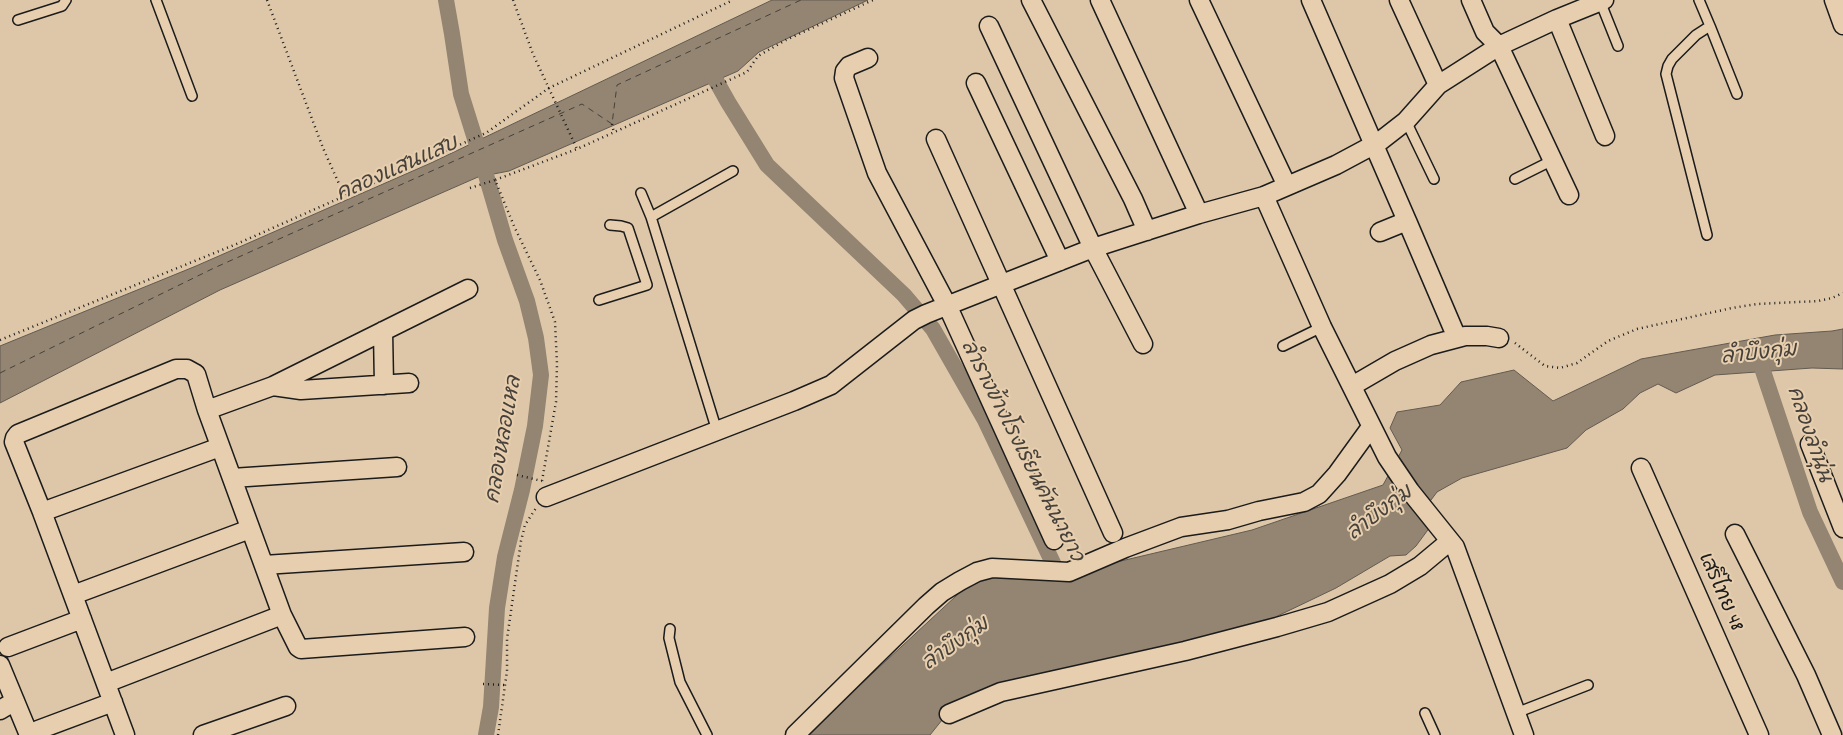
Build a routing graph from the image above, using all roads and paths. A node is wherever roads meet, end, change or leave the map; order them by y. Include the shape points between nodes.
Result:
1 (66, 0) edge
2 (156, 0) edge
3 (267, 0) edge
4 (514, 0) edge
5 (733, 0) edge
6 (873, 0) edge
7 (1031, 0) edge
8 (1100, 0) edge
9 (1199, 0) edge
10 (1311, 0) edge
11 (1399, 0) edge
12 (1471, 0) edge
13 (1601, 0) edge
14 (1699, 0) edge
15 (1834, 0) edge
16 (1557, 19) junction
17 (18, 20) dead end
18 (989, 26) dead end
19 (1710, 26) junction
20 (1843, 26) edge
21 (1499, 46) junction
22 (1618, 46) dead end
23 (868, 58) dead end
24 (976, 84) dead end
25 (1438, 85) junction
26 (548, 88) junction
27 (1738, 94) dead end
28 (192, 96) dead end
29 (1406, 121) junction
30 (612, 124) dead end
31 (614, 133) junction
32 (1605, 136) dead end
33 (936, 139) dead end
34 (1373, 145) junction
35 (576, 148) junction
36 (1553, 160) junction
37 (733, 172) dead end
38 (1434, 179) dead end
39 (1515, 179) dead end
40 (495, 180) junction
41 (1287, 186) junction
42 (470, 188) dead end
43 (642, 193) dead end
44 (344, 195) junction
45 (1569, 195) dead end
46 (1264, 196) junction
47 (1199, 214) junction
48 (651, 217) junction
49 (1407, 221) junction
50 (610, 225) dead end
51 (1147, 231) junction
52 (1380, 232) dead end
53 (1708, 235) dead end
54 (1093, 248) junction
55 (1060, 261) junction
56 (1001, 286) junction
57 (468, 289) dead end
58 (1843, 293) edge
59 (599, 300) dead end
60 (948, 307) junction
61 (1322, 328) junction
62 (383, 331) junction
63 (1457, 338) junction
64 (1499, 338) joint
65 (0, 340) edge
66 (1143, 344) dead end
67 (1283, 346) dead end
68 (408, 383) dead end
69 (384, 384) junction
70 (273, 386) junction
71 (1352, 386) junction
72 (207, 410) junction
73 (1371, 427) junction
74 (717, 431) junction
75 (1810, 444) dead end
76 (220, 447) junction
77 (397, 467) dead end
78 (1641, 468) dead end
79 (517, 475) dead end
80 (232, 478) junction
81 (542, 492) junction
82 (42, 512) junction
83 (1843, 528) edge
84 (250, 529) junction
85 (1113, 533) dead end
86 (1735, 534) dead end
87 (1448, 539) junction
88 (1054, 540) dead end
89 (464, 552) dead end
90 (264, 565) junction
91 (73, 595) junction
92 (282, 615) junction
93 (82, 619) junction
94 (670, 629) dead end
95 (465, 637) dead end
96 (8, 647) dead end
97 (0, 667) edge
98 (106, 683) junction
99 (483, 684) dead end
100 (505, 685) junction
101 (1588, 685) dead end
102 (113, 702) junction
103 (8, 706) edge
104 (286, 706) dead end
105 (1516, 712) junction
106 (1425, 713) dead end
107 (949, 714) dead end
108 (33, 732) edge
109 (125, 735) edge
110 (204, 735) edge
111 (498, 735) edge
112 (707, 735) edge
113 (795, 735) edge
114 (1435, 735) edge
115 (1524, 735) edge
116 (1759, 735) edge
117 (1832, 735) edge

1 - 17 lane via 62,6
2 - 28 lane
3 - 44 path
4 - 26 path
5 - 26 path
6 - 31 path via 786,40 758,56 747,72
7 - 51 street
8 - 47 street
9 - 41 street
10 - 34 street
11 - 25 street
12 - 21 street via 1485,32
13 - 16 street
13 - 22 lane
14 - 19 lane
15 - 20 street
16 - 21 street
16 - 32 street
18 - 54 street
19 - 27 lane
19 - 53 lane via 1672,59 1666,74
21 - 25 street
21 - 36 street
23 - 60 street via 849,66 844,78 877,173
24 - 55 street
25 - 29 street
26 - 35 path
26 - 44 path via 486,133
29 - 34 street
29 - 38 lane
30 - 31 path
31 - 35 path
33 - 56 street
34 - 41 street
34 - 49 street
35 - 40 path
36 - 39 lane
36 - 45 street
37 - 48 lane
40 - 42 path
40 - 81 path via 540,280 555,322 556,402
41 - 46 street
43 - 48 lane
44 - 65 path via 239,243
46 - 47 street
46 - 61 street
47 - 51 street
48 - 74 lane via 666,281
49 - 52 street
49 - 63 street
50 - 59 lane via 628,228 649,285
51 - 54 street
54 - 55 street
54 - 66 street
55 - 56 street
56 - 60 street
56 - 85 street
57 - 62 street
58 - 64 path via 1818,301 1732,308 1637,329 1608,341 1577,363 1560,368 1545,366 1514,342
60 - 74 street via 920,317 830,385
60 - 88 street
61 - 67 lane
61 - 71 street
62 - 69 street
62 - 70 street
63 - 64 street
63 - 71 street via 1395,361
68 - 69 street
69 - 70 street via 301,390
70 - 72 street
71 - 73 street
72 - 76 street
72 - 82 street via 196,374 187,369 176,369 18,434 14,442
73 - 87 street via 1386,457
73 - 113 street via 1341,470 1319,494 1304,502 1259,510 1228,520 1181,527 1069,572 989,568 973,574 942,592
74 - 81 street
75 - 83 street
76 - 80 street
76 - 82 street
77 - 80 street
78 - 116 street, เสรีไทย 48
79 - 81 path
80 - 84 street
81 - 100 path via 521,541 506,639
82 - 91 street
84 - 90 street
84 - 91 street
86 - 117 street via 1806,675
87 - 105 street via 1455,547
87 - 107 street via 1420,566 1390,584 1328,612 1185,651 1001,692
89 - 90 street
90 - 92 street
91 - 93 street
92 - 95 street via 301,649
92 - 98 street
93 - 96 street
93 - 98 street
94 - 112 lane via 669,638 680,682
97 - 103 street
98 - 102 street
99 - 100 path
100 - 111 path
101 - 105 lane
102 - 108 street
102 - 109 street
103 - 108 street
104 - 110 street
105 - 115 street
106 - 114 lane

